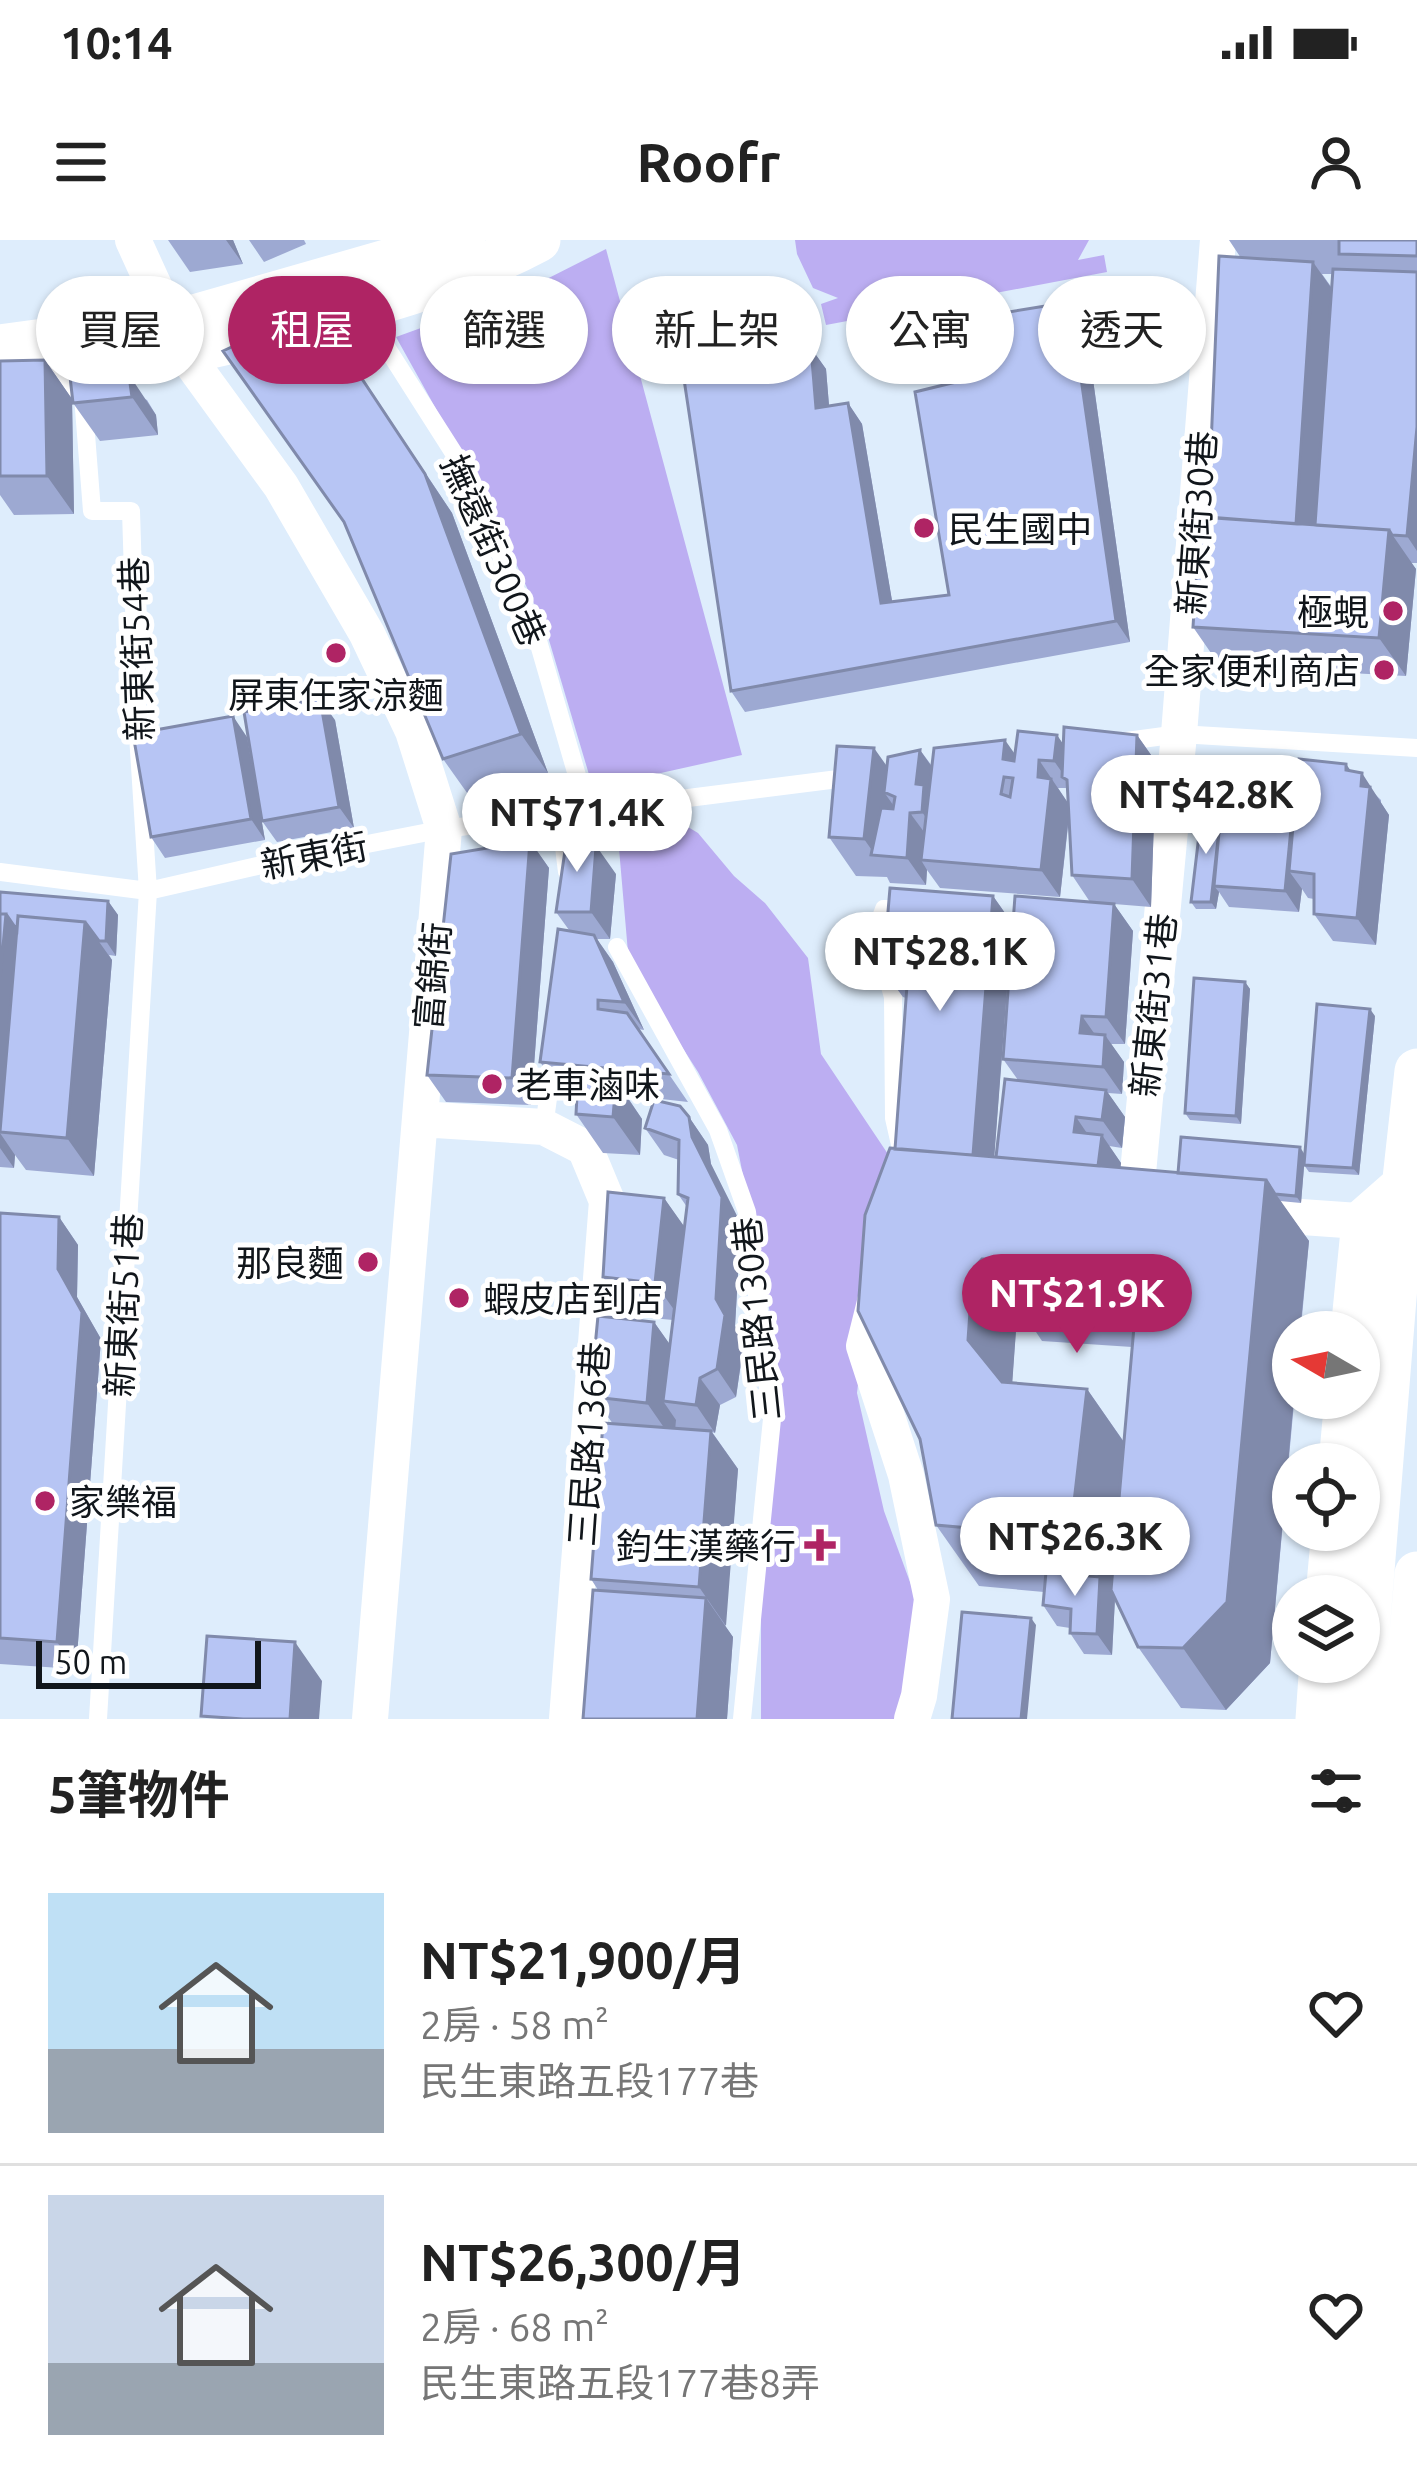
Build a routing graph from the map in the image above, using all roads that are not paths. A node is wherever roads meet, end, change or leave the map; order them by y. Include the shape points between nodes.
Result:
1 (133, 240) edge
2 (463, 240) edge
3 (538, 240) edge
4 (1218, 240) edge
5 (149, 276) edge
6 (396, 297) edge
7 (204, 330) edge
8 (36, 345) edge
9 (0, 347) edge
10 (396, 363) edge
11 (204, 376) edge
12 (36, 379) edge
13 (0, 384) edge
14 (84, 384) edge
15 (392, 686) junction
16 (277, 708) edge
17 (161, 731) edge
18 (1180, 734) junction
19 (138, 735) junction
20 (1110, 743) edge
21 (1417, 748) edge
22 (879, 773) edge
23 (587, 810) junction
24 (560, 814) junction
25 (444, 829) junction
26 (0, 872) edge
27 (569, 884) edge
28 (148, 891) junction
29 (930, 911) edge
30 (617, 947) dead end
31 (556, 1034) edge
32 (1417, 1071) edge
33 (420, 1119) junction
34 (544, 1127) junction
35 (904, 1165) edge
36 (1089, 1201) edge
37 (1135, 1204) junction
38 (1396, 1214) edge
39 (885, 1260) edge
40 (1361, 1311) edge
41 (1417, 1574) edge
42 (1321, 1683) edge
43 (98, 1719) edge
44 (370, 1719) edge
45 (567, 1719) edge
46 (742, 1719) edge
47 (912, 1719) edge
48 (1318, 1719) edge
49 (1360, 1719) edge
50 (1405, 1719) edge

1 - 5 street, 富錦街
2 - 7 street
3 - 6 street via 488,267
4 - 18 street, 新東街30巷
8 - 9 street
10 - 23 lane, 撫遠街300巷 via 462,466 538,641
11 - 15 street, 富錦街 via 281,487
12 - 13 street
14 - 19 lane, 新東街54巷 via 92,511 131,511
15 - 16 lane
15 - 25 street, 富錦街
17 - 19 lane
18 - 20 lane
18 - 21 lane
18 - 37 street, 新東街31巷 via 1131,1108
19 - 28 lane, 新東街54巷
22 - 23 lane, 新東街
23 - 24 lane, 新東街
24 - 25 lane, 新東街
24 - 27 lane
25 - 28 lane, 新東街
25 - 33 street, 富錦街
26 - 28 lane, 新東街
28 - 43 lane, 新東街51巷
29 - 35 lane via 884,909 875,934 892,997 894,1118
30 - 46 lane, 三民路130巷 via 718,1130 747,1212 772,1419
31 - 34 lane
32 - 38 street
33 - 34 street
33 - 44 street, 富錦街
34 - 45 street, 三民路136巷 via 585,1148 607,1201
36 - 37 street
37 - 38 street
38 - 40 street
38 - 49 street
39 - 47 street via 864,1346 906,1475 932,1599
41 - 50 street
42 - 48 street

